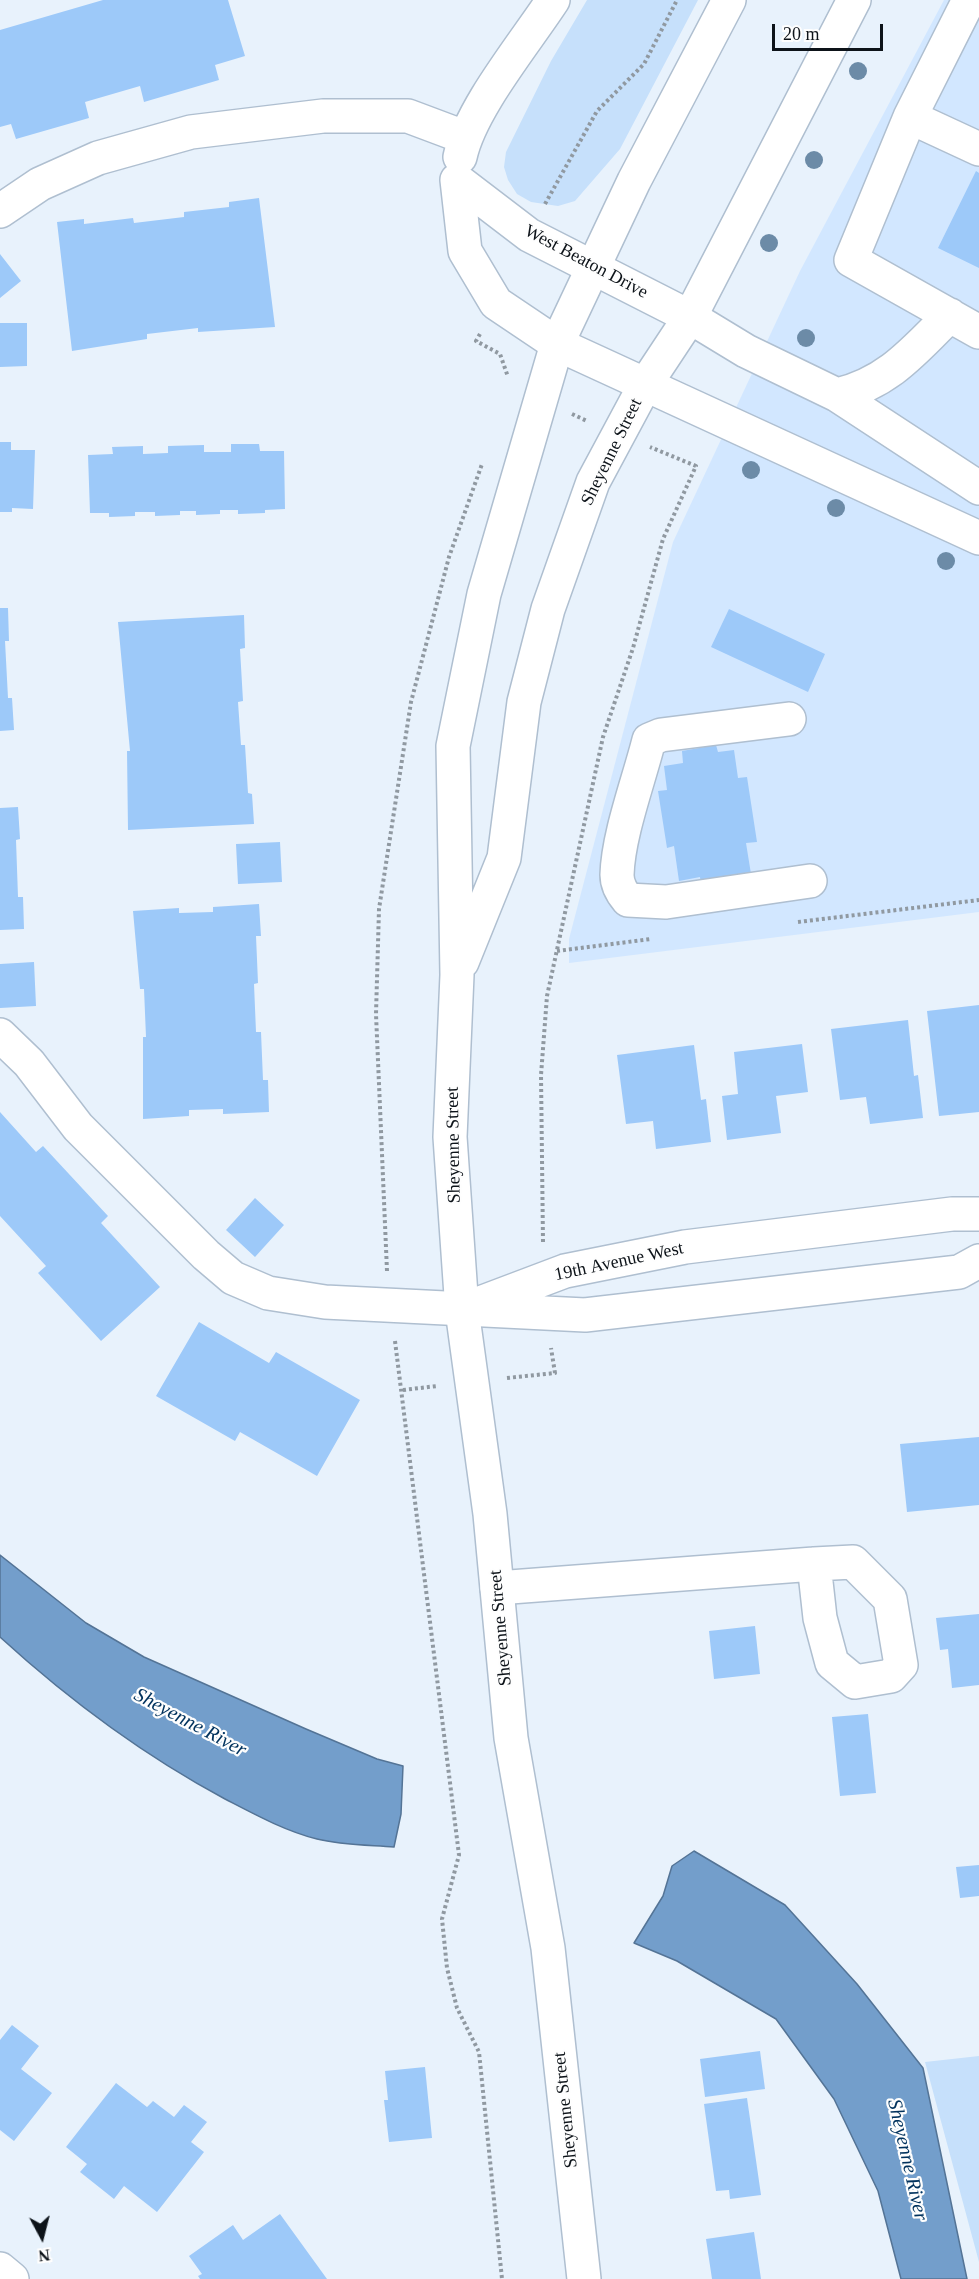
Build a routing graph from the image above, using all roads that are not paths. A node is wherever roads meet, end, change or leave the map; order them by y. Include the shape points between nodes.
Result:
1 (554, 0) edge
2 (729, 0) edge
3 (854, 0) edge
4 (969, 0) edge
5 (910, 117) junction
6 (464, 137) junction
7 (979, 148) edge
8 (458, 180) junction
9 (0, 211) edge
10 (594, 267) junction
11 (950, 315) junction
12 (690, 317) junction
13 (979, 332) edge
14 (557, 344) junction
15 (645, 385) junction
16 (837, 395) junction
17 (979, 488) edge
18 (979, 538) edge
19 (789, 719) dead end
20 (810, 881) dead end
21 (457, 975) junction
22 (0, 1035) edge
23 (979, 1214) edge
24 (979, 1261) edge
25 (462, 1310) junction
26 (814, 1564) dead end
27 (497, 1588) junction
28 (0, 2269) edge
29 (12, 2279) edge
30 (584, 2279) edge

1 - 6 main road
2 - 10 main road, Sheyenne Street via 634,181
3 - 12 main road, Sheyenne Street
4 - 5 main road
5 - 7 main road
5 - 11 main road via 851,260
6 - 8 main road
6 - 9 main road via 408,116 323,116 191,132 98,158 40,184
8 - 10 main road, West Beaton Drive via 529,235
8 - 14 main road via 465,251 496,303
10 - 12 main road, West Beaton Drive
10 - 14 main road, Sheyenne Street
11 - 13 main road
11 - 16 main road via 904,362 860,389
12 - 15 main road, Sheyenne Street
12 - 16 main road, West Beaton Drive via 746,351
14 - 15 main road
14 - 21 main road, Sheyenne Street via 484,594 453,746
15 - 18 main road
15 - 21 main road, Sheyenne Street via 593,482 548,609 525,702 504,858
16 - 17 main road, West Beaton Drive
19 - 20 main road via 661,735 649,740 616,877 628,900 645,902
21 - 25 main road, Sheyenne Street via 450,1137
22 - 25 main road via 29,1063 78,1126 233,1278 268,1293 325,1302
23 - 25 main road, 19th Avenue West via 952,1214 685,1247 566,1271
24 - 25 main road via 959,1272 585,1315
25 - 27 main road, Sheyenne Street
26 - 27 main road
27 - 30 main road, Sheyenne Street via 512,1738 548,1948
28 - 29 main road

